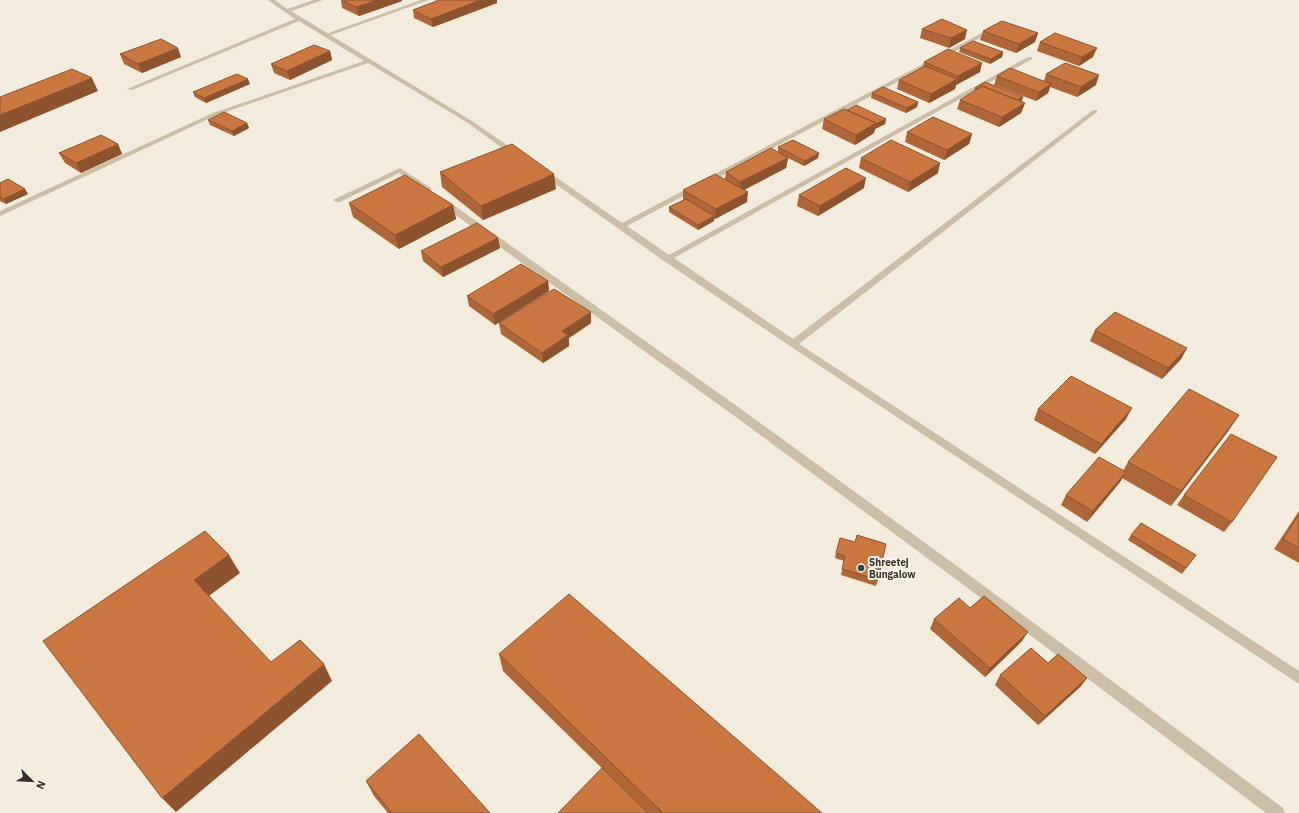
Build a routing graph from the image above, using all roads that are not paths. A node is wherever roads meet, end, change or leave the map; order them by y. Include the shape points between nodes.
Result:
1 (272, 0) edge
2 (320, 0) edge
3 (426, 0) edge
4 (286, 11) junction
5 (299, 18) junction
6 (999, 25) edge
7 (326, 34) junction
8 (1030, 58) dead end
9 (369, 61) junction
10 (130, 89) dead end
11 (1095, 111) dead end
12 (337, 200) dead end
13 (0, 214) edge
14 (622, 226) junction
15 (667, 259) junction
16 (793, 344) junction
17 (1299, 678) edge
18 (1278, 813) edge

1 - 4 street
2 - 4 street
3 - 7 street
4 - 5 street
5 - 7 street
5 - 10 street
6 - 14 street
7 - 9 street
8 - 15 street
9 - 13 street via 215,114
9 - 14 street via 470,122
11 - 16 street
12 - 18 street via 400,170 743,416
14 - 15 street
15 - 16 street
16 - 17 street

